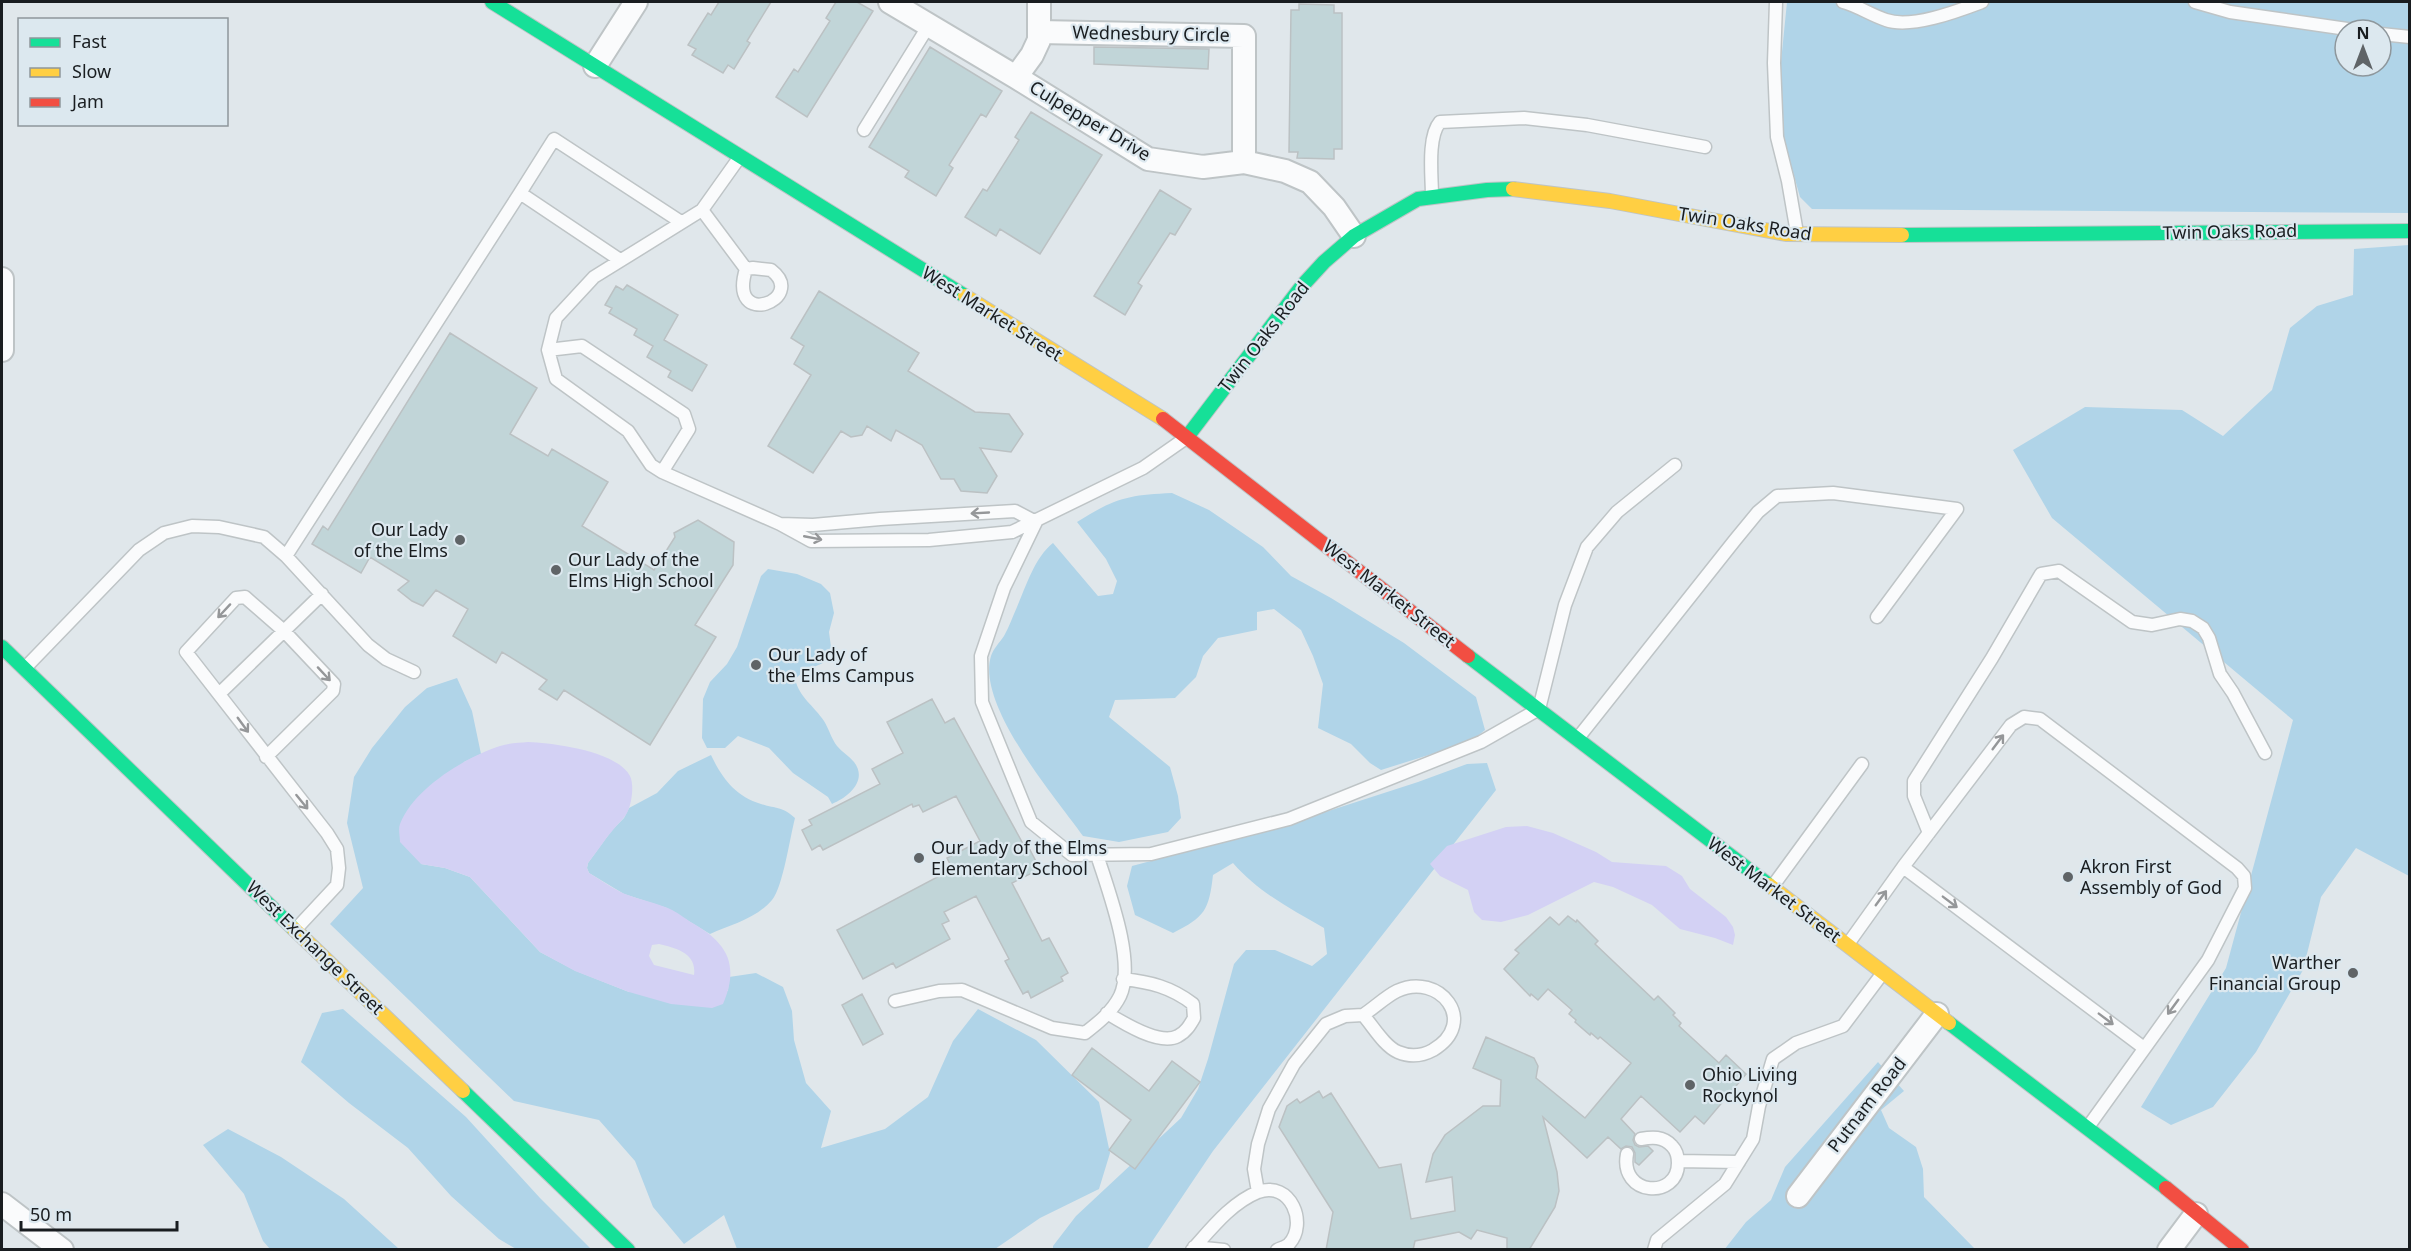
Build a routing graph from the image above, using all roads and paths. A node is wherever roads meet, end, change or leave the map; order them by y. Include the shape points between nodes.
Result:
1 (492, 2) edge
2 (636, 2) edge
3 (890, 2) edge
4 (1039, 2) edge
5 (1776, 2) edge
6 (1843, 2) edge
7 (1982, 2) edge
8 (2195, 2) edge
9 (929, 25) junction
10 (2333, 27) edge
11 (1039, 32) junction
12 (2393, 35) edge
13 (2409, 37) edge
14 (595, 66) junction
15 (1017, 76) junction
16 (864, 130) dead end
17 (1705, 147) dead end
18 (740, 156) junction
19 (1244, 162) junction
20 (520, 193) junction
21 (1432, 198) junction
22 (702, 210) junction
23 (681, 222) junction
24 (2409, 231) edge
25 (1797, 235) junction
26 (1354, 236) junction
27 (620, 260) junction
28 (746, 269) dead end
29 (2, 279) edge
30 (2, 350) edge
31 (548, 350) junction
32 (1187, 437) junction
33 (1675, 465) dead end
34 (662, 472) junction
35 (1036, 522) junction
36 (780, 524) junction
37 (286, 556) junction
38 (322, 594) junction
39 (1877, 617) dead end
40 (284, 631) junction
41 (2, 647) edge
42 (24, 669) junction
43 (414, 672) dead end
44 (220, 693) junction
45 (1539, 709) junction
46 (1577, 739) junction
47 (2265, 753) dead end
48 (266, 757) junction
49 (1862, 764) dead end
50 (1929, 833) junction
51 (1097, 855) junction
52 (1903, 867) junction
53 (1772, 888) junction
54 (296, 929) junction
55 (1847, 945) junction
56 (1883, 973) junction
57 (1123, 979) junction
58 (895, 1001) dead end
59 (1107, 1013) junction
60 (1937, 1014) junction
61 (1363, 1015) junction
62 (2144, 1048) junction
63 (2087, 1128) junction
64 (1641, 1139) dead end
65 (1627, 1154) dead end
66 (1678, 1161) junction
67 (1739, 1162) junction
68 (1258, 1192) junction
69 (1798, 1196) dead end
70 (2, 1204) edge
71 (2196, 1214) junction
72 (1193, 1248) edge
73 (62, 1250) edge
74 (628, 1250) edge
75 (1224, 1250) edge
76 (1277, 1250) edge
77 (1654, 1250) edge
78 (2169, 1250) edge
79 (2242, 1250) edge

1 - 14 main road, West Market Street
2 - 14 street
3 - 9 street, Culpepper Drive
4 - 11 street
5 - 25 lane via 1777,137
6 - 7 lane via 1887,21 1899,22 1937,18
8 - 10 lane via 2230,12
9 - 15 street, Culpepper Drive
9 - 16 lane
11 - 15 street via 1032,55
11 - 19 street, Wednesbury Circle via 1244,36
12 - 13 lane
14 - 18 main road, West Market Street
15 - 19 street, Culpepper Drive via 1148,159 1203,167
17 - 21 lane via 1587,125 1524,118 1440,122 1432,142
18 - 22 lane
18 - 32 main road, West Market Street
19 - 26 street, Culpepper Drive via 1285,171 1310,182
20 - 23 lane via 554,139
20 - 27 lane
20 - 37 lane
21 - 25 main road, Twin Oaks Road via 1523,189
21 - 26 main road, Twin Oaks Road via 1419,199
22 - 23 lane
22 - 28 lane
23 - 27 lane
24 - 25 main road, Twin Oaks Road
26 - 32 main road, Twin Oaks Road via 1302,286
27 - 31 lane via 594,277 556,318
29 - 30 street
31 - 34 lane via 556,379 628,431 651,465
31 - 34 lane via 582,346 684,414 689,429
32 - 35 lane via 1143,468
32 - 45 main road, West Market Street
33 - 45 lane via 1617,512 1587,547 1564,604
34 - 36 lane
35 -> 36 lane via 1015,511
36 -> 35 lane via 811,541 929,540 1012,532
35 - 51 lane via 1004,588 981,656 982,702 1031,822 1072,855
37 - 38 lane
37 - 42 lane via 264,537 219,527 192,526 164,533 139,550
38 - 40 lane
38 - 43 lane via 368,645
39 - 46 lane via 1957,509 1833,494 1777,496 1758,512
40 - 44 lane
40 -> 44 lane via 245,597 236,598 186,652
40 -> 48 lane via 334,684 333,691
41 - 42 main road, West Exchange Street
42 - 54 main road, West Exchange Street
44 -> 48 lane
45 - 46 main road, West Market Street
45 - 51 lane via 1481,742 1289,819 1151,854
46 - 53 main road, West Market Street
47 - 50 lane via 2220,674 2203,628 2192,621 2152,625 2132,622 2060,571 2041,574 1914,781 1914,796
48 -> 54 lane via 337,849 337,885
49 - 53 lane
50 - 52 lane
50 -> 62 lane via 2011,725 2024,717 2040,719 2237,868 2244,876 2245,888 2208,960
51 - 57 lane via 1119,927
55 -> 52 lane
52 -> 62 lane
53 - 55 main road, West Market Street
54 - 74 main road, West Exchange Street
55 - 56 main road, West Market Street
56 - 60 main road, West Market Street
56 - 67 lane via 1843,1026 1796,1043 1773,1059 1753,1139
57 - 59 lane via 1120,995
57 - 59 lane via 1147,981 1176,992 1193,1004 1194,1018 1177,1037 1158,1037
58 - 59 lane via 962,990 1052,1028 1084,1033
60 - 63 main road, West Market Street
60 - 69 street, Putnam Road
61 - 61 lane via 1396,1051 1407,1055 1420,1055 1442,1045 1454,1026 1455,1016 1439,993 1419,987 1395,992
61 - 68 lane via 1346,1016 1326,1024 1294,1064 1269,1109 1258,1144 1254,1168
62 - 63 lane
63 - 71 main road, West Market Street
64 - 66 lane via 1665,1140
65 - 66 lane via 1629,1176 1651,1189 1674,1178
66 - 67 lane
67 - 77 lane via 1725,1184 1657,1240
68 - 72 lane via 1232,1207
68 - 76 lane via 1276,1189 1293,1205 1296,1234 1288,1245
70 - 73 street
71 - 78 street
71 - 79 main road, West Market Street
72 - 75 lane

